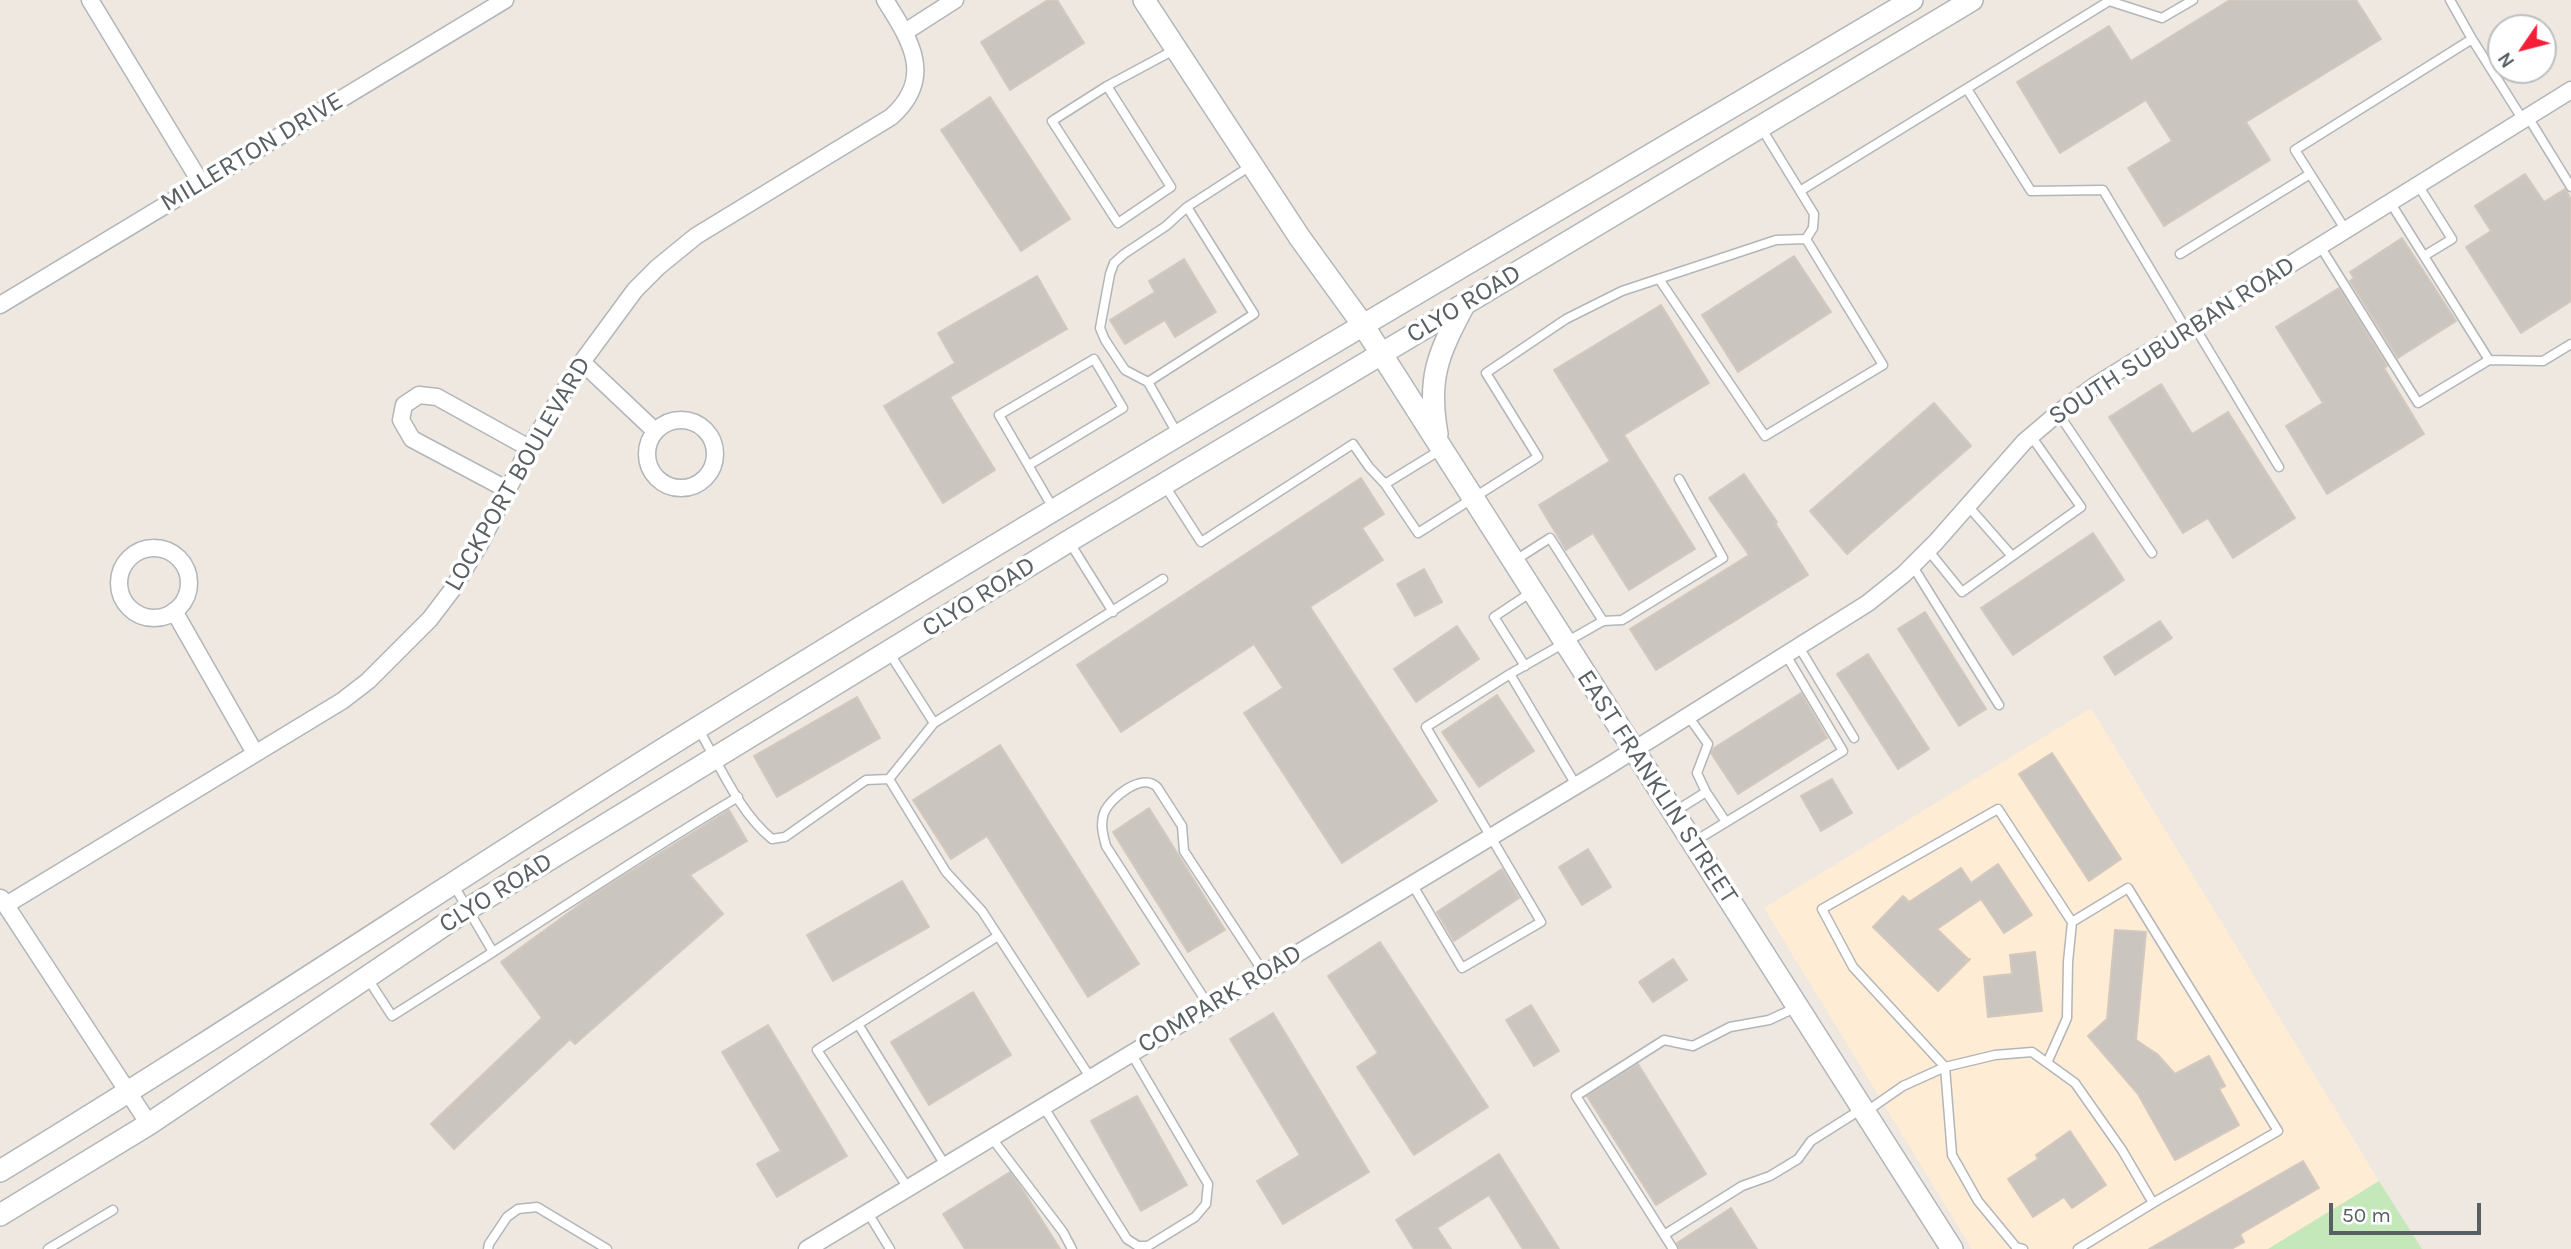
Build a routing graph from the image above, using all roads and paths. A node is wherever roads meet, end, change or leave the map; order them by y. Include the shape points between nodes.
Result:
1 (90, 0) edge
2 (505, 0) edge
3 (885, 0) edge
4 (955, 0) edge
5 (1144, 0) edge
6 (1912, 0) edge
7 (1972, 0) edge
8 (2193, 0) edge
9 (2450, 0) edge
10 (905, 32) junction
11 (2472, 39) junction
12 (1177, 48) junction
13 (1107, 86) junction
14 (1967, 89) junction
15 (2571, 90) edge
16 (2526, 119) junction
17 (1760, 126) junction
18 (1252, 165) junction
19 (2311, 174) junction
20 (201, 183) junction
21 (2418, 185) junction
22 (2571, 187) edge
23 (1800, 191) junction
24 (2390, 202) junction
25 (1187, 207) junction
26 (2345, 229) junction
27 (1806, 239) junction
28 (2319, 245) junction
29 (2180, 254) dead end
30 (2424, 257) junction
31 (1660, 279) junction
32 (1465, 303) junction
33 (0, 305) edge
34 (1363, 325) junction
35 (2189, 326) junction
36 (2571, 344) edge
37 (1380, 354) junction
38 (2489, 360) junction
39 (582, 362) junction
40 (1148, 382) junction
41 (2058, 413) junction
42 (655, 431) junction
43 (1178, 436) junction
44 (2031, 436) junction
45 (1440, 447) junction
46 (529, 448) junction
47 (1029, 465) junction
48 (2279, 467) dead end
49 (1679, 478) dead end
50 (1385, 484) junction
51 (1164, 485) junction
52 (508, 490) junction
53 (1473, 498) junction
54 (1968, 506) junction
55 (1054, 511) junction
56 (1069, 541) junction
57 (1928, 550) junction
58 (2152, 553) dead end
59 (2012, 556) junction
60 (1513, 561) junction
61 (1912, 565) junction
62 (1163, 579) dead end
63 (1532, 592) junction
64 (174, 611) junction
65 (1113, 612) junction
66 (1603, 621) junction
67 (1566, 643) junction
68 (1793, 651) junction
69 (889, 653) junction
70 (1525, 666) junction
71 (1510, 674) junction
72 (1999, 705) dead end
73 (1688, 716) junction
74 (934, 723) junction
75 (698, 727) junction
76 (1854, 738) dead end
77 (1634, 750) junction
78 (256, 753) junction
79 (716, 759) junction
80 (889, 779) junction
81 (1576, 785) junction
82 (1706, 792) junction
83 (738, 797) junction
84 (1674, 812) junction
85 (1726, 822) junction
86 (1491, 835) junction
87 (1693, 842) junction
88 (452, 882) junction
89 (1411, 883) junction
90 (3, 900) edge
91 (468, 909) junction
92 (2072, 922) junction
93 (998, 936) junction
94 (493, 952) junction
95 (1264, 973) junction
96 (367, 976) junction
97 (1209, 1006) junction
98 (1797, 1006) junction
99 (858, 1024) junction
100 (1131, 1053) junction
101 (2047, 1063) junction
102 (1945, 1067) junction
103 (1090, 1077) junction
104 (129, 1093) junction
105 (1043, 1106) junction
106 (1863, 1110) junction
107 (149, 1124) junction
108 (991, 1137) junction
109 (945, 1165) junction
110 (0, 1171) edge
111 (908, 1188) junction
112 (2153, 1203) junction
113 (113, 1210) dead end
114 (868, 1212) junction
115 (0, 1215) edge
116 (1664, 1235) junction
117 (48, 1249) edge
118 (488, 1249) edge
119 (607, 1249) edge
120 (807, 1249) edge
121 (890, 1249) edge
122 (1072, 1249) edge
123 (1673, 1249) edge
124 (1952, 1249) edge
125 (2023, 1249) edge
126 (2077, 1249) edge

1 - 20 street
2 - 20 street, MILLERTON DRIVE
3 - 10 street
4 - 10 street
5 - 12 street, EAST FRANKLIN STREET
6 - 34 street, CLYO ROAD
7 - 17 street, CLYO ROAD
8 - 14 lane via 2162,18 2109,1
9 - 11 lane
10 - 39 street, LOCKPORT BOULEVARD via 915,71 905,104 891,117 696,236 635,290
11 - 16 lane
11 - 19 lane via 2295,150
12 - 13 lane
12 - 18 street, EAST FRANKLIN STREET
13 - 13 lane via 1052,121 1118,223 1171,187
14 - 23 lane
14 - 35 lane via 2031,191 2103,190
15 - 16 street, SOUTH SUBURBAN ROAD
16 - 21 street, SOUTH SUBURBAN ROAD
16 - 22 lane
17 - 23 lane
17 - 32 street, CLYO ROAD
18 - 25 lane
18 - 34 street, EAST FRANKLIN STREET
19 - 26 lane
19 - 29 lane
20 - 33 street, MILLERTON DRIVE
21 - 24 street, SOUTH SUBURBAN ROAD
21 - 30 lane via 2452,239
23 - 27 lane via 1814,214 1814,228
24 - 26 street, SOUTH SUBURBAN ROAD
24 - 30 lane
25 - 40 lane via 1124,254 1110,274 1100,328 1125,370
25 - 40 lane via 1254,314
26 - 28 street, SOUTH SUBURBAN ROAD
27 - 31 lane via 1776,240
27 - 31 lane via 1883,365 1765,436
28 - 35 street, SOUTH SUBURBAN ROAD
28 - 38 lane via 2418,403
30 - 38 lane
31 - 53 lane via 1622,291 1566,319 1486,373 1538,457
32 - 37 street, CLYO ROAD
32 - 45 street via 1442,346 1434,373 1432,407
34 - 37 street, EAST FRANKLIN STREET
34 - 43 street, CLYO ROAD
35 - 41 street, SOUTH SUBURBAN ROAD
35 - 48 lane
36 - 38 lane via 2543,361
37 - 45 street, EAST FRANKLIN STREET
37 - 51 street, CLYO ROAD
39 - 42 street
39 - 46 street, LOCKPORT BOULEVARD
40 - 43 lane
41 - 44 street, SOUTH SUBURBAN ROAD
41 - 58 lane
42 - 42 street via 649,440 647,462 659,481 679,489 691,487 709,474 715,452 706,431 697,424 675,420
43 - 55 street, CLYO ROAD
44 - 54 street, SOUTH SUBURBAN ROAD
44 - 59 lane via 2081,507
45 - 50 lane
45 - 53 street, EAST FRANKLIN STREET
46 - 52 street, LOCKPORT BOULEVARD
46 - 52 street via 437,397 419,395 404,405 401,420 412,439
47 - 47 lane via 999,415 1094,359 1123,408
47 - 55 lane
49 - 66 lane via 1723,558 1622,620
50 - 51 lane via 1353,444 1201,542
50 - 53 lane via 1418,533
51 - 56 street, CLYO ROAD
52 - 78 street, LOCKPORT BOULEVARD via 452,590 401,651 342,701
53 - 60 street, EAST FRANKLIN STREET
54 - 57 street, SOUTH SUBURBAN ROAD
54 - 59 lane
55 - 75 street, CLYO ROAD
56 - 65 lane
56 - 69 street, CLYO ROAD
57 - 59 lane via 1962,592
57 - 61 street, SOUTH SUBURBAN ROAD
60 - 63 street, EAST FRANKLIN STREET
60 - 66 lane via 1550,538
61 - 68 street, SOUTH SUBURBAN ROAD via 1868,603
61 - 72 lane
62 - 65 lane
63 - 67 street, EAST FRANKLIN STREET
63 - 70 lane via 1494,617
64 - 64 street via 187,593 187,571 181,561 162,549 140,551 123,566 119,577 123,600 152,618
64 - 78 street
65 - 74 lane
66 - 67 lane
67 - 70 lane
67 - 77 street, EAST FRANKLIN STREET
68 - 73 street, SOUTH SUBURBAN ROAD
68 - 76 lane
68 - 85 lane via 1843,751
69 - 74 lane
69 - 79 street, CLYO ROAD
70 - 71 lane
71 - 81 lane
71 - 86 lane via 1426,727
73 - 77 street, SOUTH SUBURBAN ROAD
73 - 82 lane via 1707,744 1697,773
74 - 80 lane
75 - 79 lane
75 - 88 street, CLYO ROAD
77 - 81 street, COMPARK ROAD
77 - 84 street, EAST FRANKLIN STREET
78 - 90 street, LOCKPORT BOULEVARD
79 - 83 lane
79 - 91 street, CLYO ROAD
80 - 83 lane via 866,780 785,838 772,839 762,831
80 - 93 lane via 946,872
81 - 86 street, COMPARK ROAD
82 - 84 lane
82 - 85 lane
83 - 94 lane via 646,851
84 - 87 street, EAST FRANKLIN STREET
85 - 87 lane
86 - 89 street, COMPARK ROAD
86 - 89 lane via 1541,922 1462,968
87 - 98 street, EAST FRANKLIN STREET
88 - 91 lane
88 - 104 street, CLYO ROAD
89 - 95 street, COMPARK ROAD
90 - 104 street
91 - 94 lane
91 - 96 street, CLYO ROAD
92 - 101 lane via 2067,1018
92 - 102 lane via 1998,809 1822,909 1853,967
92 - 112 lane via 2129,888 2278,1131
93 - 99 lane
93 - 103 lane
94 - 96 lane via 392,1016
95 - 97 street, COMPARK ROAD
95 - 97 lane via 1184,851 1182,826 1157,787 1145,781 1133,786 1114,799 1102,816 1106,846
96 - 107 street, CLYO ROAD
97 - 100 street, COMPARK ROAD
98 - 106 street, EAST FRANKLIN STREET
98 - 116 lane via 1769,1020 1730,1027 1693,1046 1664,1040 1576,1096
99 - 109 lane
99 - 111 lane via 817,1050
100 - 103 street, COMPARK ROAD
100 - 105 lane via 1208,1184 1206,1204 1195,1217 1148,1246 1127,1239
101 - 102 lane via 2032,1052 1994,1055
101 - 112 lane via 2075,1083
102 - 106 lane
102 - 125 lane via 1952,1155 1978,1201 2016,1247
103 - 105 street, COMPARK ROAD
104 - 107 street
104 - 110 street, CLYO ROAD
105 - 108 street, COMPARK ROAD
106 - 116 lane via 1811,1141 1798,1159 1770,1176 1742,1185
106 - 124 street, EAST FRANKLIN STREET
107 - 115 street, CLYO ROAD
108 - 109 street, COMPARK ROAD
108 - 122 lane
109 - 111 street, COMPARK ROAD
111 - 114 street, COMPARK ROAD
112 - 126 lane
113 - 117 lane
114 - 120 street, COMPARK ROAD
114 - 121 lane
116 - 123 lane
118 - 119 lane via 507,1217 518,1209 537,1207

